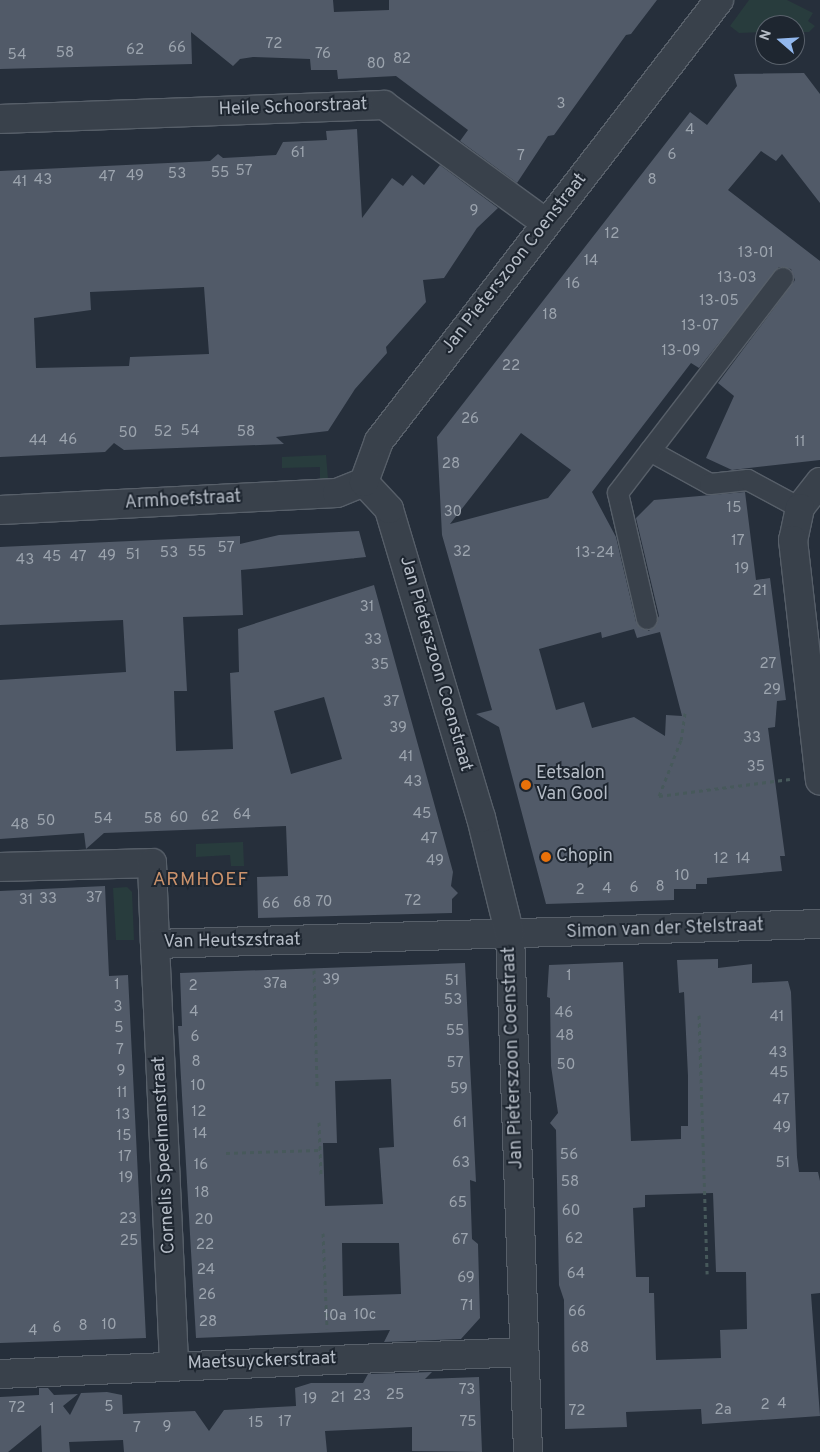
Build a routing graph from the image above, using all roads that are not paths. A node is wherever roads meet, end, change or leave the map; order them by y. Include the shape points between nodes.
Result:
1 (719, 0) edge
2 (0, 119) edge
3 (546, 223) junction
4 (783, 278) dead end
5 (650, 451) junction
6 (364, 482) junction
7 (820, 482) edge
8 (800, 508) junction
9 (0, 510) edge
10 (647, 619) dead end
11 (814, 677) edge
12 (820, 775) edge
13 (820, 780) edge
14 (0, 868) edge
15 (820, 924) edge
16 (510, 935) junction
17 (155, 944) junction
18 (525, 1352) junction
19 (174, 1365) junction
20 (0, 1374) edge
21 (528, 1452) edge

1 - 3 street, Jan Pieterszoon Coenstraat
2 - 3 street, Heile Schoorstraat via 384,105
3 - 6 street, Jan Pieterszoon Coenstraat via 379,440
4 - 5 lane
5 - 8 lane via 710,484 748,480
5 - 10 lane via 618,493
6 - 9 street, Armhoefstraat via 337,493
6 - 16 street, Jan Pieterszoon Coenstraat via 389,509 481,818
7 - 8 street
8 - 11 street via 793,540
11 - 12 street
12 - 13 street
14 - 17 street, Van Heutszstraat via 152,864
15 - 16 street, Simon van der Stelstraat
16 - 17 street, Van Heutszstraat
16 - 18 street, Jan Pieterszoon Coenstraat
17 - 19 street, Cornelis Speelmanstraat
18 - 19 street, Maetsuyckerstraat
18 - 21 street, Jan Pieterszoon Coenstraat
19 - 20 street, Maetsuyckerstraat

